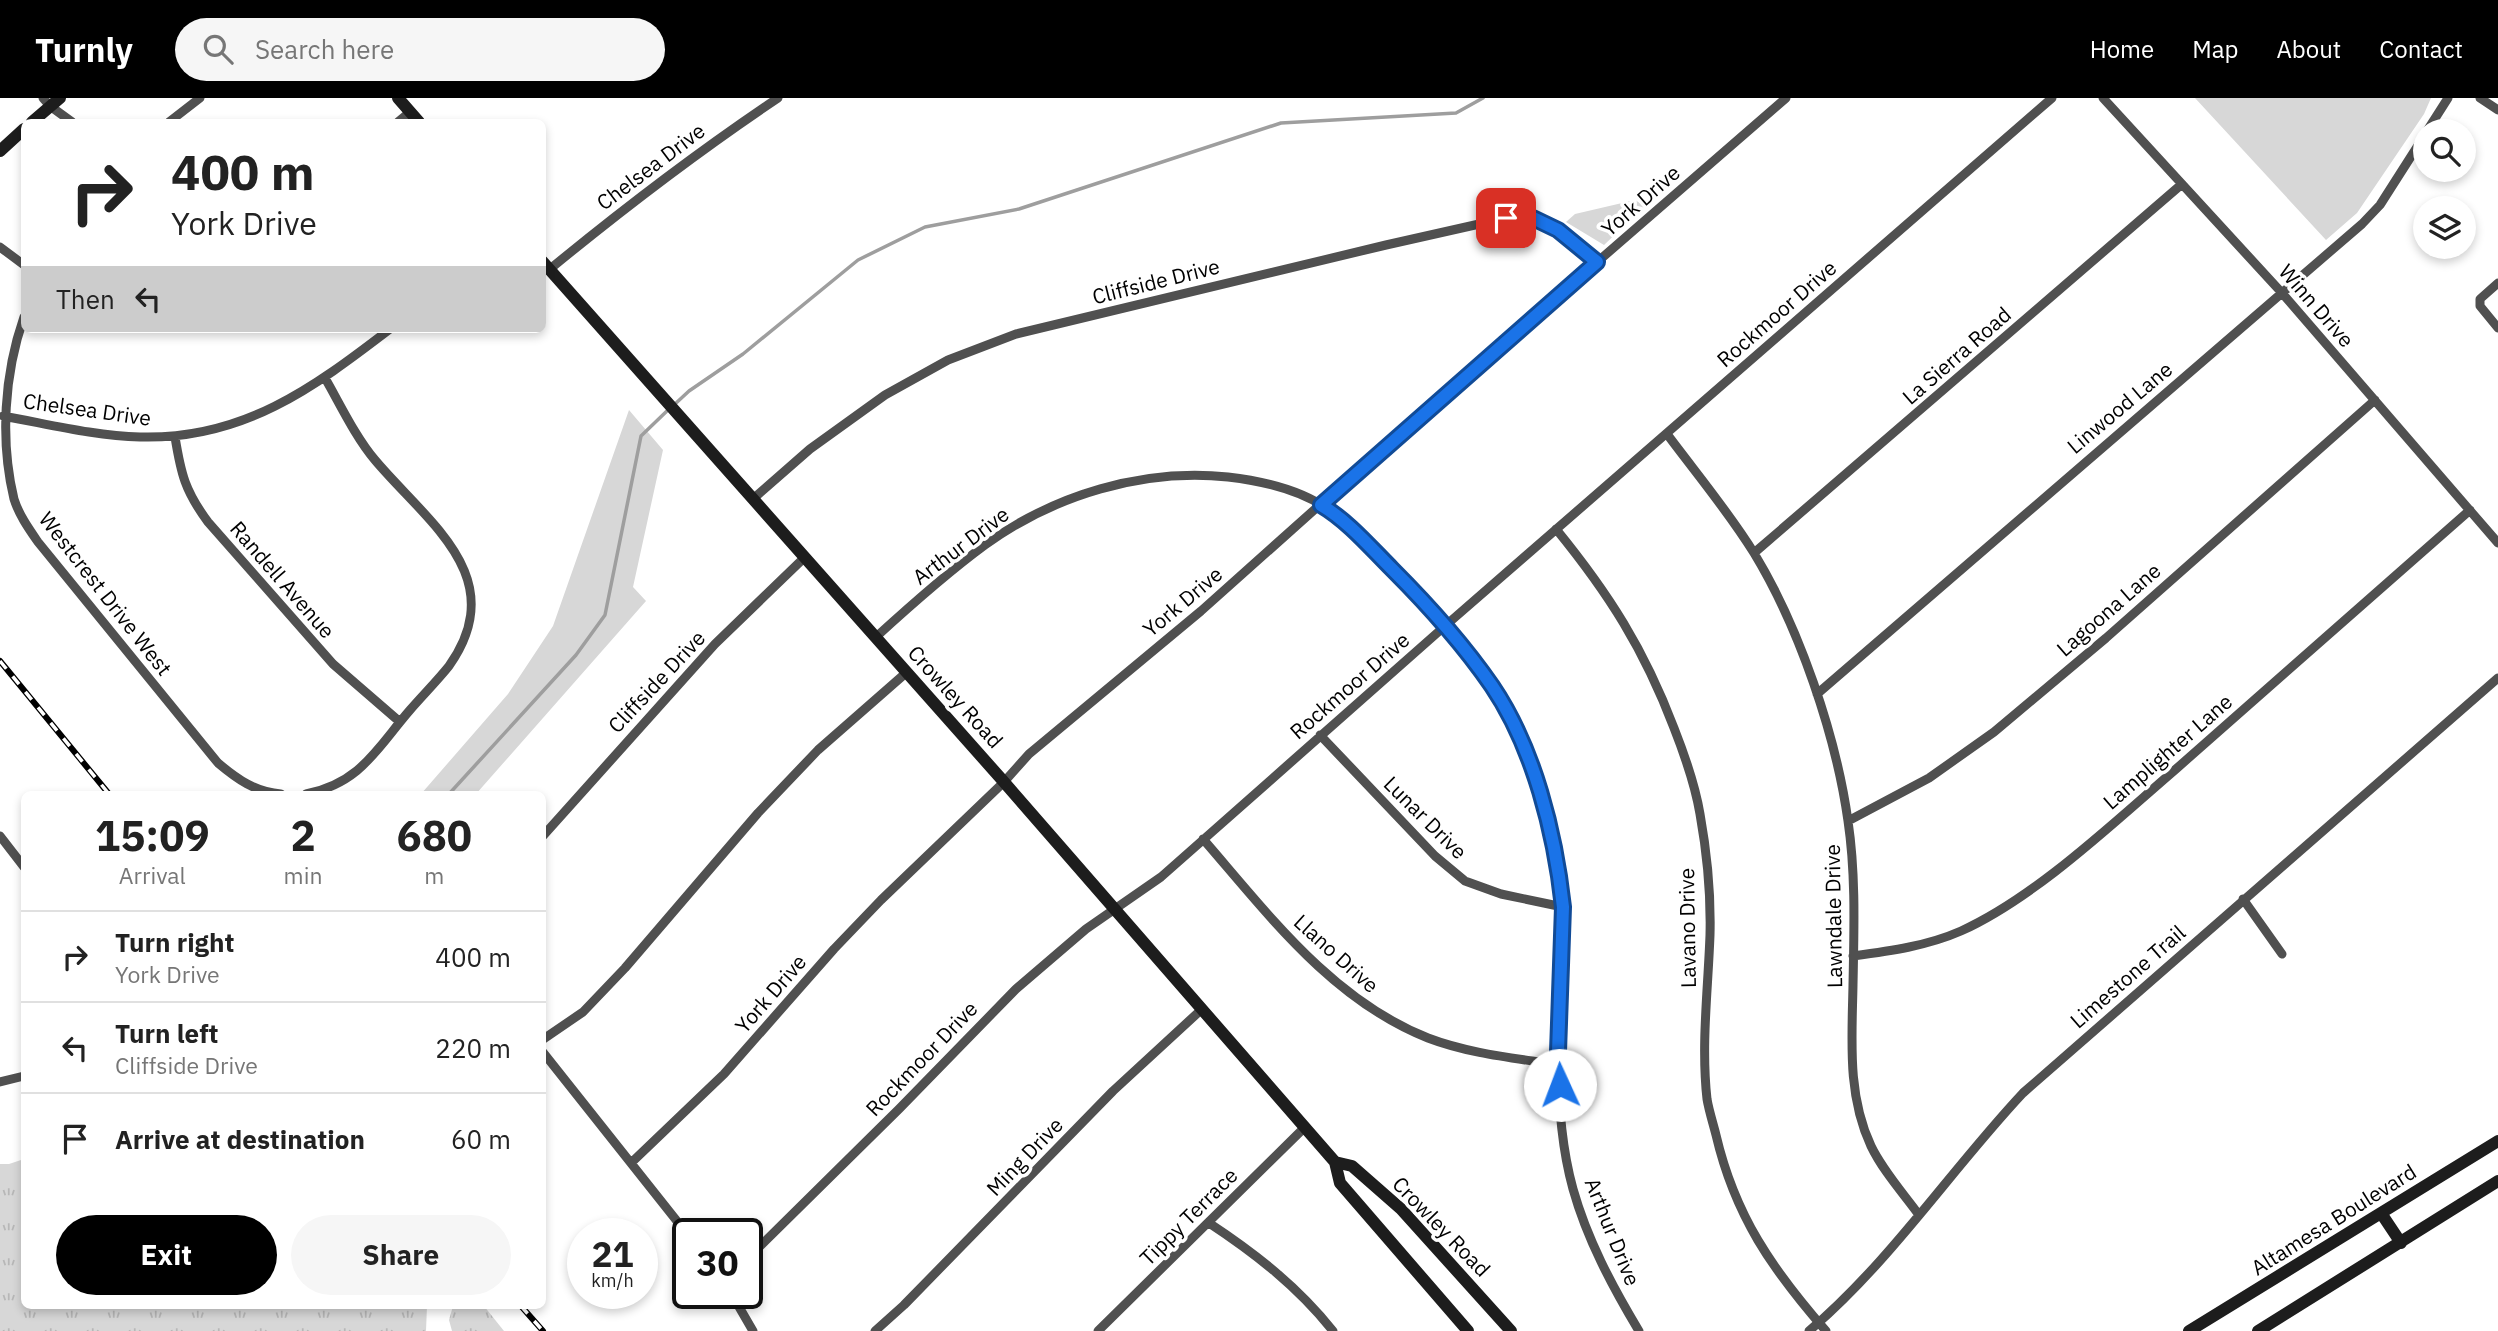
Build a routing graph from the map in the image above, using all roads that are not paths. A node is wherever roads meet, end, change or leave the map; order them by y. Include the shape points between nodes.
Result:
1 (200, 98) edge
2 (398, 98) edge
3 (778, 98) edge
4 (1786, 98) edge
5 (2052, 98) edge
6 (2103, 98) edge
7 (2448, 98) edge
8 (2480, 98) edge
9 (51, 101) edge
10 (2498, 110) edge
11 (410, 112) junction
12 (35, 119) edge
13 (69, 119) edge
14 (173, 119) edge
15 (402, 119) edge
16 (416, 119) edge
17 (2434, 119) edge
18 (21, 132) edge
19 (0, 151) edge
20 (2413, 153) edge
21 (2182, 184) junction
22 (0, 247) edge
23 (1597, 262) junction
24 (21, 263) edge
25 (546, 265) edge
26 (2498, 282) edge
27 (2282, 293) junction
28 (21, 328) edge
29 (2498, 328) edge
30 (385, 333) edge
31 (325, 378) junction
32 (2375, 400) junction
33 (3, 416) junction
34 (1667, 434) junction
35 (175, 437) junction
36 (753, 499) junction
37 (1321, 505) junction
38 (2470, 510) junction
39 (1556, 529) junction
40 (2498, 542) edge
41 (1754, 553) junction
42 (805, 557) junction
43 (1444, 626) junction
44 (876, 637) junction
45 (907, 672) junction
46 (2498, 678) edge
47 (1817, 694) junction
48 (400, 722) junction
49 (1320, 735) junction
50 (1004, 782) junction
51 (264, 791) edge
52 (315, 791) edge
53 (1848, 821) junction
54 (546, 832) edge
55 (0, 836) edge
56 (1203, 839) junction
57 (21, 862) edge
58 (2243, 899) junction
59 (1563, 907) junction
60 (1116, 910) junction
61 (2282, 954) dead end
62 (1853, 956) junction
63 (1202, 1009) junction
64 (546, 1037) edge
65 (546, 1056) edge
66 (1559, 1065) junction
67 (21, 1077) edge
68 (0, 1082) edge
69 (1305, 1127) junction
70 (2498, 1141) edge
71 (1335, 1162) junction
72 (631, 1163) junction
73 (2498, 1181) edge
74 (2381, 1213) junction
75 (1919, 1215) junction
76 (675, 1218) edge
77 (1209, 1223) junction
78 (763, 1243) edge
79 (2400, 1243) junction
80 (740, 1309) edge
81 (1819, 1323) junction
82 (1326, 1329) edge
83 (753, 1331) edge
84 (874, 1331) edge
85 (1098, 1331) edge
86 (1468, 1331) edge
87 (1511, 1331) edge
88 (1639, 1331) edge
89 (1809, 1331) edge
90 (1826, 1331) edge
91 (2189, 1331) edge
92 (2258, 1331) edge

1 - 14 street
2 - 11 main road
3 - 25 street, Chelsea Drive
4 - 23 street, York Drive
5 - 34 street, Rockmoor Drive
6 - 21 street, Winn Drive
7 - 17 street, Linwood Lane
8 - 10 street
9 - 12 main road
9 - 13 street
11 - 15 street
11 - 16 main road
18 - 19 main road
20 - 27 street, Linwood Lane via 2380,205
21 - 27 street, Winn Drive
21 - 41 street, La Sierra Road
22 - 24 street
23 - 36 street, Cliffside Drive via 1558,230 1533,218 1506,218 1016,334 948,360 885,395 810,449
23 - 37 street, York Drive
25 - 36 main road, Crowley Road
26 - 29 street via 2480,299 2480,306
27 - 32 street, Winn Drive
27 - 47 street, Linwood Lane
28 - 33 street, Westcrest Drive West via 4,393
30 - 31 street, Chelsea Drive
31 - 35 street, Chelsea Drive via 246,420
31 - 48 street via 373,458 458,554 472,596 469,622 449,666
32 - 38 street, Winn Drive
32 - 53 street, Lagoona Lane via 1994,732 1929,778
33 - 35 street, Chelsea Drive via 116,436
33 - 51 street, Westcrest Drive West via 12,492 38,542 218,763 242,783
34 - 39 street, Rockmoor Drive
34 - 41 street, Lawndale Drive
35 - 48 street, Randell Avenue via 181,472 192,500 208,522 333,664
36 - 42 main road, Crowley Road
37 - 43 street, Arthur Drive via 1352,529
37 - 44 street, Arthur Drive via 1289,490 1217,476 1165,477 1097,489 1004,532 941,579
37 - 50 street, York Drive via 1029,754
38 - 40 street, Winn Drive
38 - 62 street, Lamplighter Lane via 2155,786 2018,899 1944,938
39 - 43 street, Rockmoor Drive
39 - 81 street, Lavano Drive via 1637,643 1687,762 1700,817 1707,881 1707,1100 1722,1161 1748,1224 1771,1263
41 - 47 street, Lawndale Drive via 1782,607
42 - 44 main road, Crowley Road
42 - 54 street, Cliffside Drive via 715,644
43 - 49 street, Rockmoor Drive
43 - 59 street, Arthur Drive via 1493,688 1521,739 1549,825
44 - 45 main road, Crowley Road
45 - 50 main road, Crowley Road
45 - 64 street via 818,750 766,804 583,1012
46 - 58 street, Limestone Trail
47 - 53 street, Lawndale Drive via 1836,757
48 - 52 street via 370,761 338,783
49 - 56 street, Rockmoor Drive
49 - 59 street, Lunar Drive via 1435,856 1465,881
50 - 60 main road, Crowley Road
50 - 72 street, York Drive via 834,948 724,1074
53 - 62 street, Lawndale Drive via 1854,887
55 - 57 street
56 - 60 street, Rockmoor Drive
56 - 66 street, Llano Drive via 1310,960 1354,998 1430,1038 1476,1052
58 - 61 street
58 - 75 street, Limestone Trail via 2023,1093
59 - 66 street, Arthur Drive
60 - 63 main road, Crowley Road
60 - 78 street, Rockmoor Drive via 1086,929 1016,989
62 - 75 street, Lawndale Drive via 1851,1065 1857,1105 1871,1146
63 - 69 main road, Crowley Road
63 - 84 street, Ming Drive via 1113,1091
65 - 72 street
66 - 88 street, Arthur Drive via 1572,1186 1602,1264
67 - 68 street
69 - 71 main road, Crowley Road
69 - 77 street, Tippy Terrace
70 - 74 main road, Altamesa Boulevard
71 - 86 main road, Crowley Road via 1340,1183
71 - 87 main road, Crowley Road via 1352,1166 1401,1209
72 - 76 street
73 - 79 main road
74 - 79 main road
74 - 91 main road, Altamesa Boulevard
75 - 81 street, Limestone Trail
77 - 82 street via 1294,1287
77 - 85 street, Tippy Terrace
79 - 92 main road
80 - 83 street
81 - 89 street, Limestone Trail
81 - 90 street, Lavano Drive

